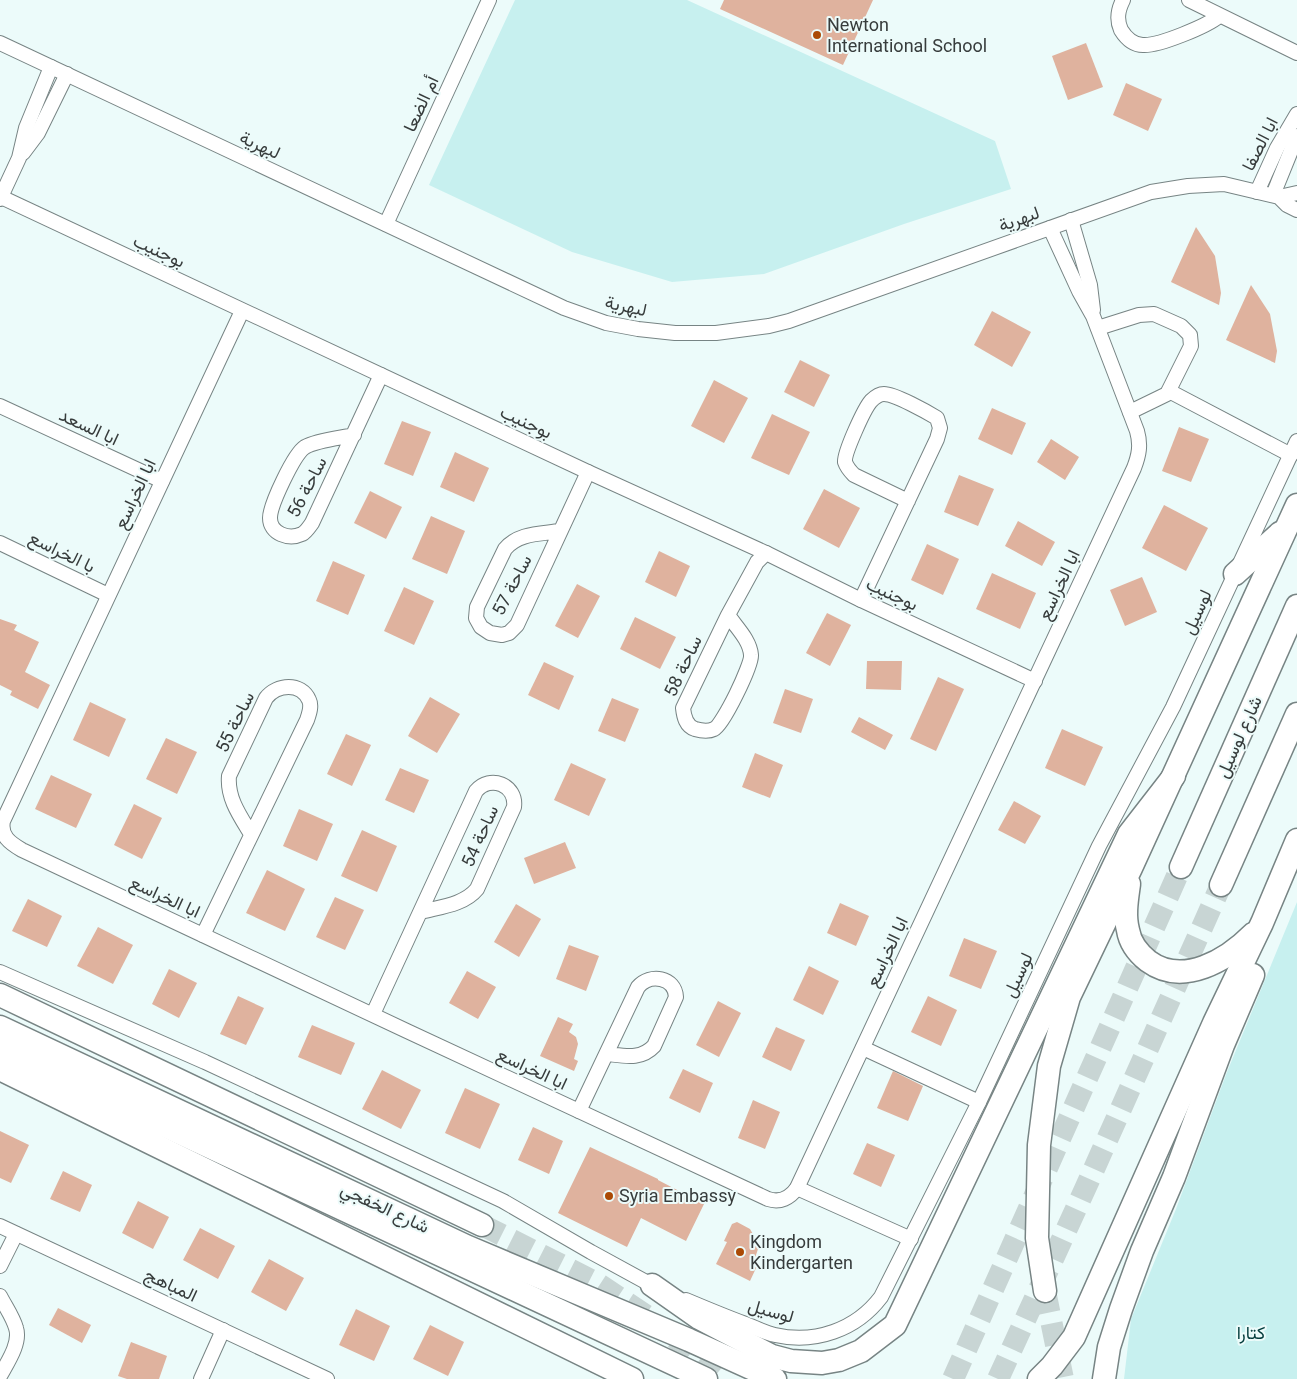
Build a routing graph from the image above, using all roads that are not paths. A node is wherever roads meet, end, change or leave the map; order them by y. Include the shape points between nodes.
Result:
1 (489, 0) edge
2 (1123, 0) edge
3 (1188, 0) edge
4 (1219, 16) junction
5 (0, 44) edge
6 (1297, 53) edge
7 (51, 67) junction
8 (67, 74) junction
9 (1297, 114) edge
10 (1297, 136) edge
11 (19, 158) junction
12 (1257, 192) junction
13 (1297, 193) edge
14 (1276, 196) junction
15 (0, 198) edge
16 (1297, 210) edge
17 (1071, 220) junction
18 (386, 224) junction
19 (1050, 228) junction
20 (242, 310) junction
21 (1096, 322) junction
22 (381, 375) junction
23 (1169, 391) junction
24 (0, 406) edge
25 (1130, 412) junction
26 (354, 435) junction
27 (1297, 442) edge
28 (1291, 455) junction
29 (588, 472) junction
30 (162, 481) junction
31 (908, 500) junction
32 (1297, 505) edge
33 (1286, 528) junction
34 (560, 531) junction
35 (0, 543) edge
36 (766, 553) junction
37 (1235, 574) junction
38 (108, 594) junction
39 (861, 600) junction
40 (1297, 606) edge
41 (728, 615) junction
42 (1035, 681) junction
43 (1297, 714) edge
44 (1174, 776) junction
45 (251, 834) junction
46 (1297, 840) edge
47 (1297, 866) edge
48 (1180, 867) tunnel mouth
49 (1131, 868) junction
50 (1221, 885) tunnel mouth
51 (421, 912) junction
52 (1262, 923) junction
53 (203, 935) junction
54 (0, 972) edge
55 (0, 995) edge
56 (373, 1014) junction
57 (0, 1027) edge
58 (863, 1048) junction
59 (0, 1049) edge
60 (608, 1054) junction
61 (0, 1070) edge
62 (979, 1102) junction
63 (579, 1111) junction
64 (797, 1188) junction
65 (482, 1225) tunnel mouth
66 (0, 1226) edge
67 (16, 1234) junction
68 (911, 1239) junction
69 (0, 1266) edge
70 (652, 1286) junction
71 (1045, 1290) tunnel mouth
72 (0, 1296) edge
73 (4, 1310) edge
74 (223, 1330) junction
75 (0, 1376) edge
76 (629, 1378) edge
77 (202, 1379) edge
78 (327, 1379) edge
79 (706, 1379) edge
80 (775, 1379) edge
81 (1039, 1379) edge
82 (1104, 1379) edge

1 - 18 street, أم الضعا
2 - 4 street via 1118,23 1128,40 1142,46 1203,26
3 - 4 street
4 - 6 street
5 - 7 street, لبهرية
7 - 8 street, لبهرية
7 - 11 street via 26,128
8 - 11 street via 38,132
8 - 18 street, لبهرية
9 - 12 street, ابا الصفا
10 - 14 street, ابا الصفا
11 - 15 street
12 - 14 street, لبهرية
12 - 17 street, لبهرية via 1224,184 1188,186 1151,192
13 - 14 street, لبهرية
14 - 16 street, لبهرية
15 - 20 street, بوجنيب
17 - 19 street, لبهرية
17 - 21 street, ابا الخراسع via 1090,285
18 - 19 street, لبهرية via 564,308 606,323 675,333 708,333 790,321
19 - 21 street, ابا الخراسع
20 - 22 street, بوجنيب
20 - 30 street, ابا الخراسع
21 - 23 street via 1147,314 1160,316 1187,330 1191,346
21 - 25 street, ابا الخراسع
22 - 26 street, ساحة 56
22 - 29 street, بوجنيب
23 - 25 street
23 - 28 street
24 - 30 street, ابا السعد
25 - 42 street, ابا الخراسع via 1140,440 1137,462
26 - 26 street, ساحة 56 via 305,448 297,456 271,509 272,528 282,536 294,537 304,533 312,523
27 - 28 street, لوسيل
28 - 37 street, لوسيل
29 - 34 street, ساحة 57
29 - 36 street, بوجنيب
30 - 38 street, ابا الخراسع
31 - 31 street via 854,475 845,462 845,452 869,403 883,394 929,413 940,422 937,439
31 - 39 street
32 - 33 highway
33 - 37 highway
33 - 44 highway
34 - 34 street, ساحة 57 via 519,538 505,548 477,607 476,618 481,627 502,635 517,625
35 - 38 street, با الخراسع
36 - 39 street, بوجنيب
36 - 41 street, ساحة 58 via 757,562
37 - 62 street, لوسيل via 1173,707 1099,846
38 - 53 street, ابا الخراسع via 3,821 3,832 11,844 22,850
39 - 42 street, بوجنيب
40 - 48 highway, شارع لوسيل
41 - 41 street, ساحة 58 via 748,644 750,666 722,721 716,729 704,732 688,724 683,708
42 - 58 street, ابا الخراسع
43 - 50 highway
44 - 49 highway
44 - 70 highway via 1129,834 895,1325 861,1351 839,1360 822,1363 791,1361 772,1356 700,1318
45 - 45 street, ساحة 55 via 234,805 228,786 229,776 266,698 279,688 291,686 309,700 310,709
45 - 53 street, ساحة 55
46 - 52 highway
47 - 82 highway via 1139,1260 1109,1347
49 - 52 highway via 1127,929 1137,952 1162,969 1189,971 1214,962 1245,942
49 - 71 highway via 1069,997 1049,1066 1039,1144 1037,1238
51 - 51 street, ساحة 54 via 465,899 477,889 514,807 514,796 508,787 491,782 476,791
51 - 56 street, ساحة 54
52 - 81 highway via 1074,1337
53 - 56 street, ابا الخراسع
54 - 70 street via 205,1062 504,1201
55 - 65 highway
56 - 63 street, ابا الخراسع
57 - 80 highway, شارع الخفجي via 468,1247
58 - 62 street
58 - 64 street, ابا الخراسع
59 - 79 highway, شارع الخفجي
60 - 60 street via 639,1056 654,1046 676,997 672,986 652,978 642,982
60 - 63 street
61 - 76 highway
62 - 68 street, لوسيل
63 - 64 street, ابا الخراسع via 768,1198 784,1199
64 - 68 street
66 - 67 street, المباهج
67 - 69 street
67 - 74 street, المباهج
68 - 70 street, لوسيل via 875,1306 848,1326 816,1337 774,1335
72 - 73 street
73 - 75 street via 17,1328 17,1336
74 - 77 street
74 - 78 street, المباهج

